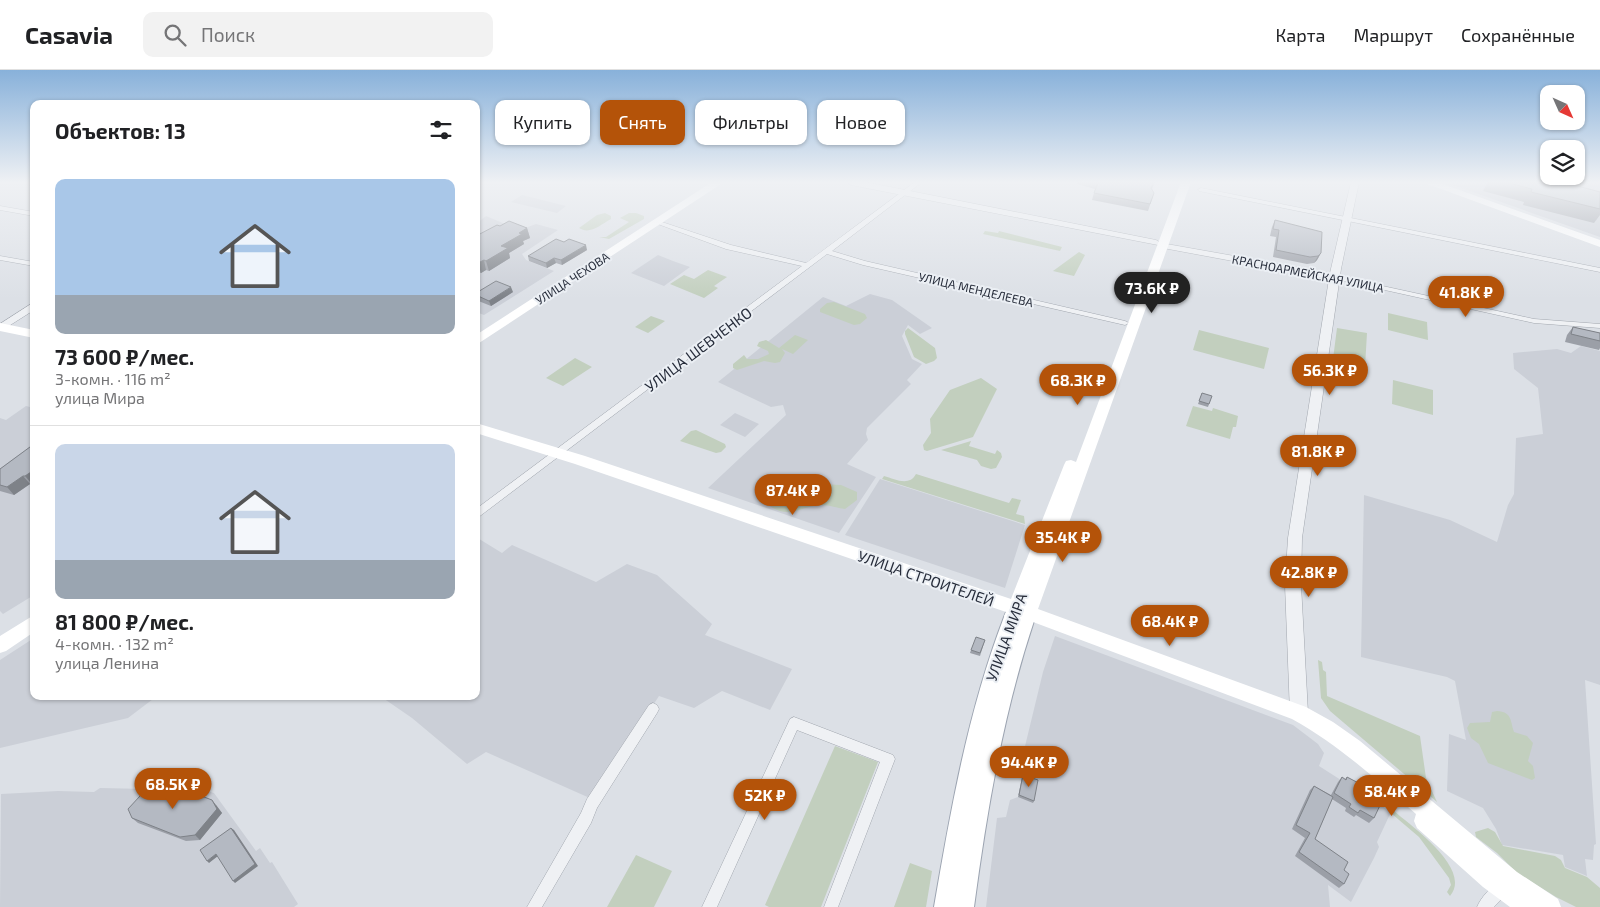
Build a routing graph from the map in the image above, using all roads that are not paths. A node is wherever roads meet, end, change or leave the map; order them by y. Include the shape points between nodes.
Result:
1 (654, 221) junction
2 (868, 221) edge
3 (1045, 221) edge
4 (1168, 221) edge
5 (1346, 221) edge
6 (1351, 221) edge
7 (1540, 221) edge
8 (1543, 221) edge
9 (1600, 242) edge
10 (1159, 244) junction
11 (827, 252) junction
12 (0, 258) edge
13 (30, 263) edge
14 (809, 266) junction
15 (1600, 270) edge
16 (1335, 277) junction
17 (30, 308) edge
18 (1129, 324) junction
19 (1600, 326) edge
20 (0, 327) edge
21 (480, 331) edge
22 (30, 333) edge
23 (480, 338) edge
24 (480, 429) edge
25 (480, 437) edge
26 (556, 456) junction
27 (480, 512) edge
28 (1020, 615) junction
29 (30, 620) edge
30 (30, 625) edge
31 (0, 639) edge
32 (0, 646) edge
33 (653, 709) dead end
34 (1298, 717) junction
35 (1506, 884) junction
36 (534, 907) edge
37 (709, 907) edge
38 (831, 907) edge
39 (946, 907) edge
40 (962, 907) edge
41 (1484, 907) edge
42 (1528, 907) edge
43 (1550, 907) edge

1 - 14 street via 730,247
1 - 21 main road, УЛИЦА ЧЕХОВА
1 - 23 main road, УЛИЦА ЧЕХОВА
2 - 11 street, УЛИЦА ШЕВЧЕНКО
3 - 10 street, КРАСНОАРМЕЙСКАЯ УЛИЦА
4 - 10 main road, УЛИЦА МИРА
5 - 16 street
6 - 15 street
7 - 9 main road
8 - 9 main road
10 - 16 street, КРАСНОАРМЕЙСКАЯ УЛИЦА
10 - 18 main road, УЛИЦА МИРА
11 - 14 street, УЛИЦА ШЕВЧЕНКО
11 - 18 street, УЛИЦА МЕНДЕЛЕЕВА
12 - 13 street
14 - 26 street, УЛИЦА ШЕВЧЕНКО
16 - 19 street, КРАСНОАРМЕЙСКАЯ УЛИЦА via 1539,322
16 - 34 street via 1295,538 1293,585
17 - 20 street
18 - 28 main road, УЛИЦА МИРА
20 - 22 main road
24 - 26 main road, УЛИЦА СТРОИТЕЛЕЙ
25 - 26 main road, УЛИЦА СТРОИТЕЛЕЙ
26 - 27 street, УЛИЦА ШЕВЧЕНКО
26 - 28 main road, УЛИЦА СТРОИТЕЛЕЙ
28 - 34 main road, УЛИЦА СТРОИТЕЛЕЙ
28 - 39 main road, УЛИЦА МИРА via 996,662 980,720
28 - 40 main road, УЛИЦА МИРА via 989,744
29 - 31 main road
30 - 32 main road
33 - 36 street via 592,804
34 - 35 main road, УЛИЦА СТРОИТЕЛЕЙ
35 - 41 street
35 - 42 main road, УЛИЦА СТРОИТЕЛЕЙ
35 - 43 main road, УЛИЦА СТРОИТЕЛЕЙ
37 - 38 street via 794,723 888,759

